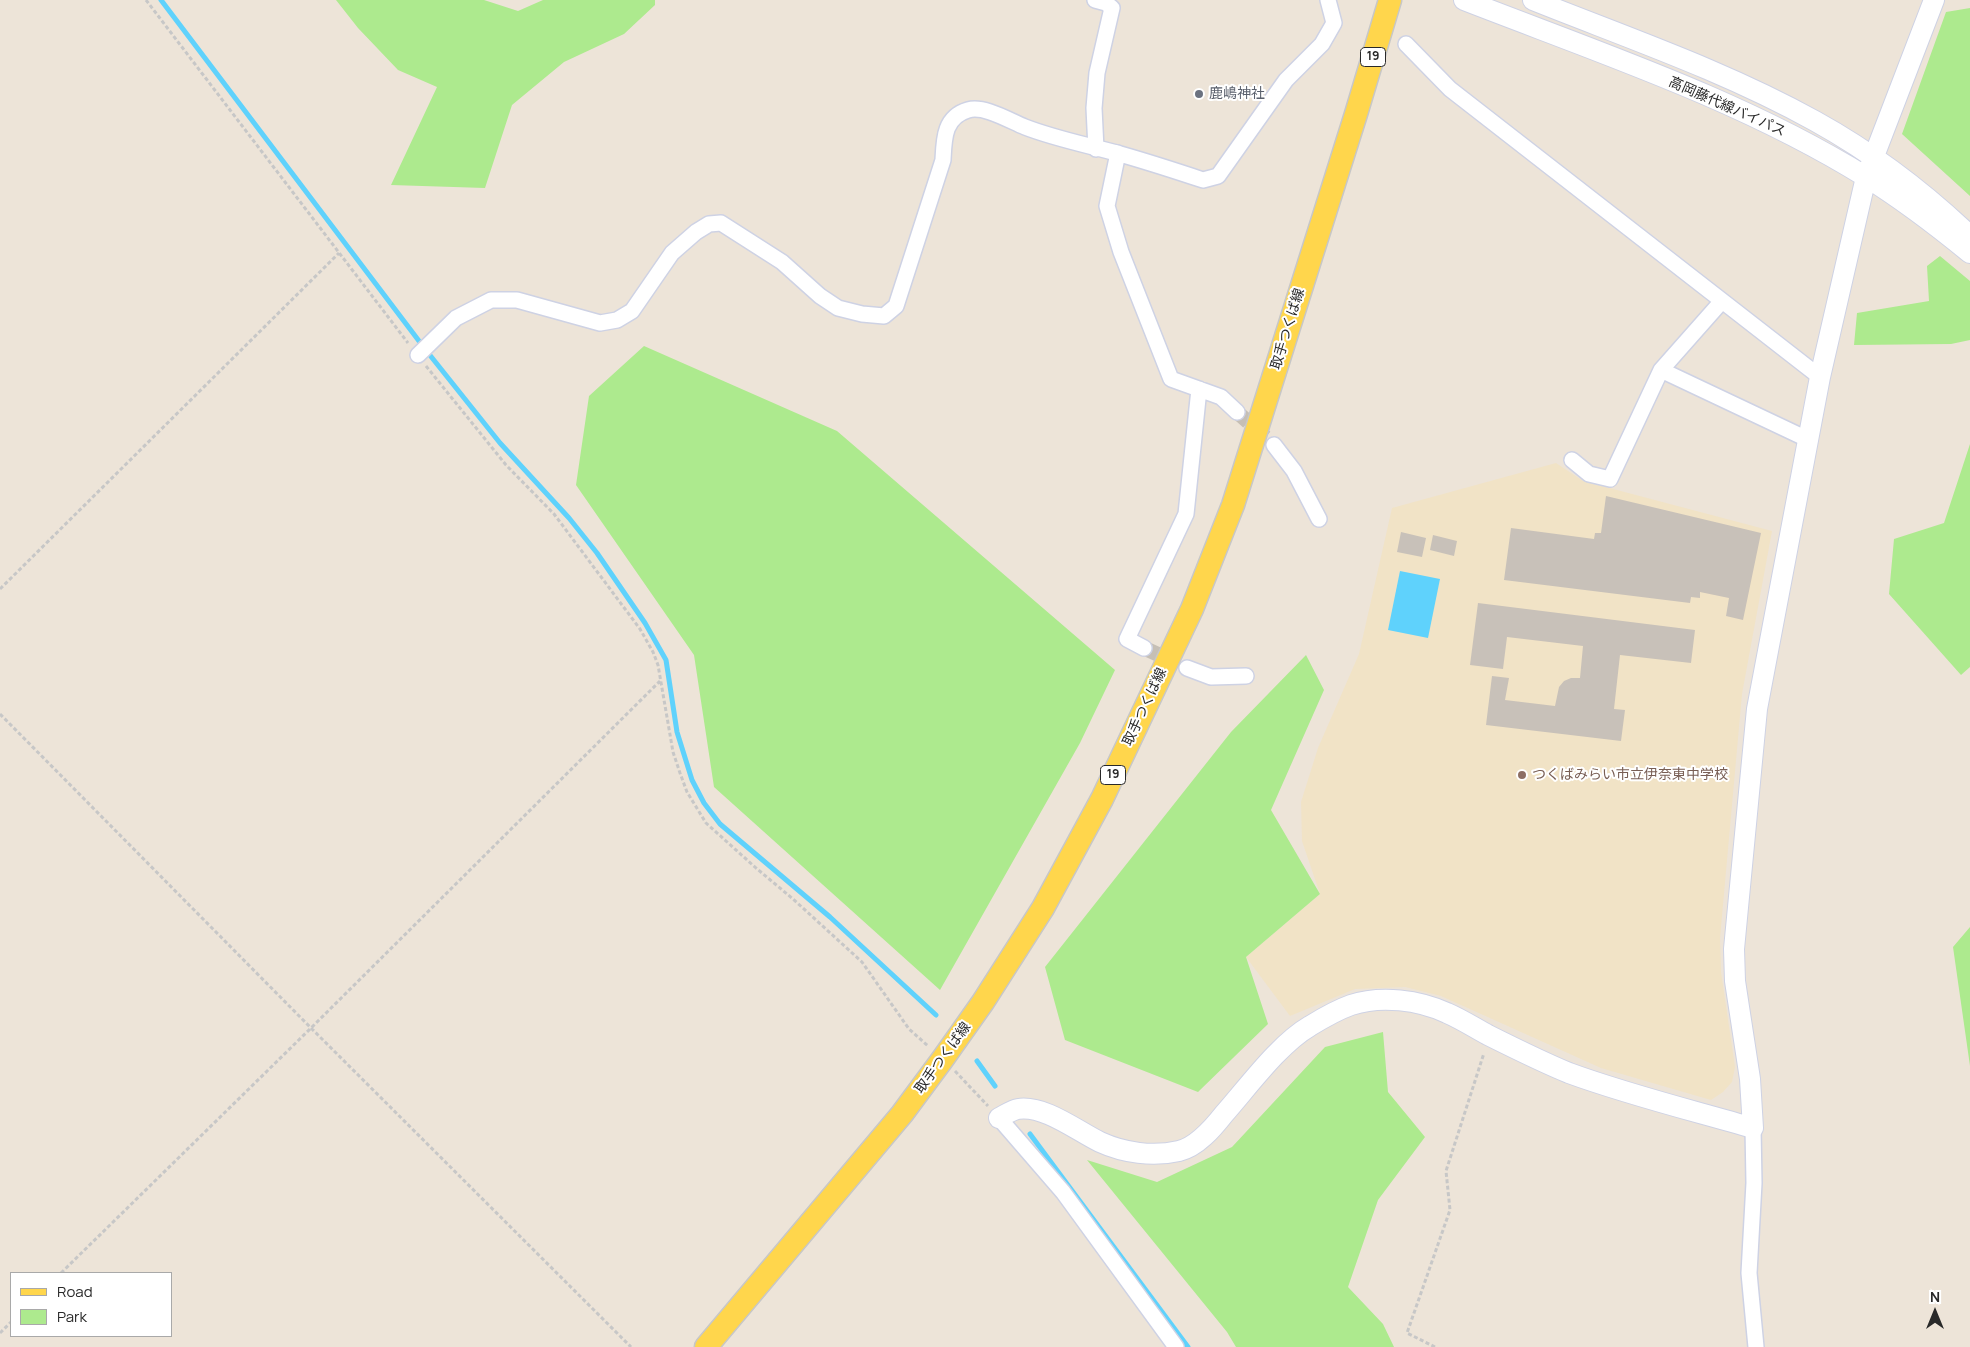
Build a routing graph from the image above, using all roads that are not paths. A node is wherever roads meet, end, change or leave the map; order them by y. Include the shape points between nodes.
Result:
1 (1095, 0) edge
2 (1328, 0) edge
3 (1390, 0) edge
4 (1464, 0) edge
5 (1533, 0) edge
6 (1934, 0) edge
7 (1406, 44) dead end
8 (1096, 149) junction
9 (1118, 153) junction
10 (1873, 158) junction
11 (1866, 177) junction
12 (1970, 236) edge
13 (1970, 253) edge
14 (1722, 301) junction
15 (418, 356) road end
16 (1660, 370) junction
17 (1820, 377) junction
18 (1199, 390) junction
19 (1237, 412) tunnel mouth
20 (1807, 439) junction
21 (1274, 445) tunnel mouth
22 (1572, 460) dead end
23 (1319, 519) dead end
24 (1144, 648) tunnel mouth
25 (1187, 668) tunnel mouth
26 (1246, 676) dead end
27 (999, 1118) joint
28 (1753, 1128) junction
29 (706, 1347) edge
30 (1176, 1347) edge
31 (1756, 1347) edge

1 - 8 street via 1112,8 1097,73 1094,108
2 - 9 street via 1334,23 1322,44 1286,80 1218,176 1203,180
3 - 29 main road, 取手つくば線 / 19 via 1233,505 1192,609 1102,799 1043,908 942,1060 902,1114
4 - 11 street, 高岡藤代線バイパス via 1734,108
5 - 10 street, 高岡藤代線バイパス via 1717,73 1814,120
6 - 10 street
7 - 14 street via 1450,89
8 - 9 street
8 - 15 street via 1047,136 985,110 968,110 950,121 945,134 943,160 896,306 884,316 838,308 782,262 721,223 709,224 672,253 632,311 617,320 600,323 517,300 491,300 456,318
9 - 18 street via 1107,206 1121,252 1171,379
10 - 11 street
10 - 12 street, 高岡藤代線バイパス via 1940,208
11 - 13 street, 高岡藤代線バイパス via 1917,211
11 - 17 street
14 - 16 street
14 - 17 street
16 - 20 street
16 - 22 street via 1610,479 1589,474
17 - 20 street
18 - 19 street via 1221,397
18 - 24 street via 1186,514 1127,639
20 - 28 street via 1757,709 1736,911 1735,981 1750,1079
21 - 23 street via 1294,471
25 - 26 street via 1212,677
27 - 28 street via 1018,1109 1039,1111 1065,1121 1101,1142 1134,1153 1161,1155 1182,1151 1215,1125 1296,1035 1329,1014 1353,1004 1384,1000 1416,1003 1446,1012 1568,1072
27 - 30 street via 1063,1192
28 - 31 street via 1754,1183 1748,1273

